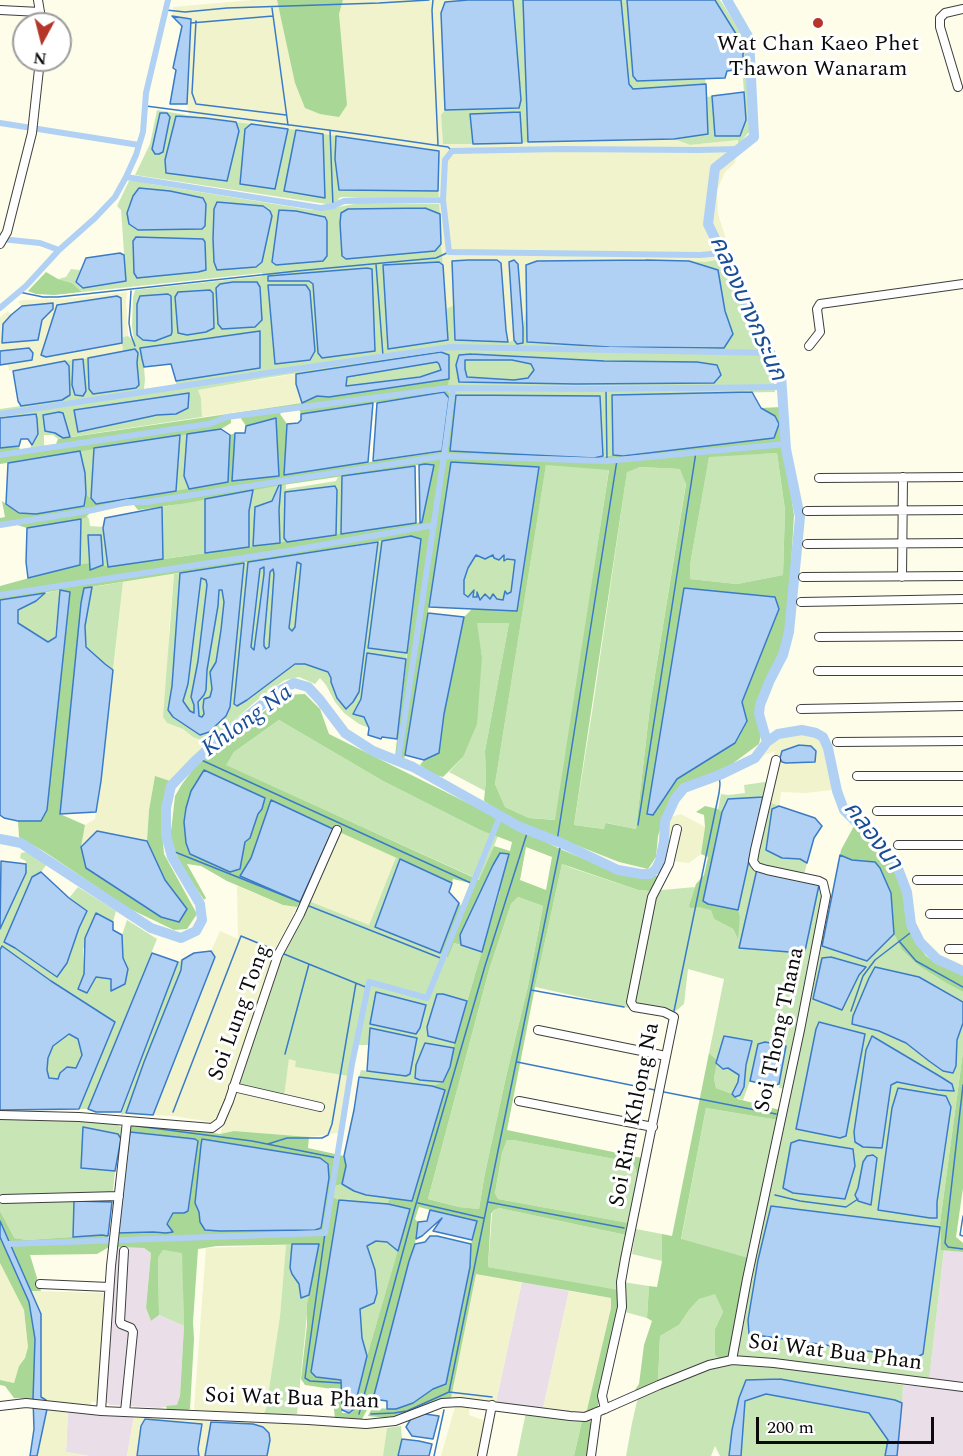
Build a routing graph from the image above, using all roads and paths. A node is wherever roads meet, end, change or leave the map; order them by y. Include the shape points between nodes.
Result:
1 (38, 0) edge
2 (963, 9) edge
3 (0, 10) edge
4 (40, 12) joint
5 (39, 72) edge
6 (958, 87) dead end
7 (0, 244) edge
8 (963, 284) edge
9 (809, 346) dead end
10 (903, 477) junction
11 (963, 477) edge
12 (819, 478) dead end
13 (902, 510) junction
14 (963, 510) edge
15 (807, 511) dead end
16 (902, 543) junction
17 (963, 543) edge
18 (807, 544) dead end
19 (963, 576) edge
20 (803, 577) dead end
21 (902, 577) junction
22 (963, 599) edge
23 (801, 602) dead end
24 (963, 636) edge
25 (819, 637) dead end
26 (818, 671) dead end
27 (963, 671) edge
28 (963, 706) edge
29 (801, 709) dead end
30 (963, 741) edge
31 (837, 742) dead end
32 (776, 760) dead end
33 (857, 776) dead end
34 (963, 776) edge
35 (877, 811) dead end
36 (963, 811) edge
37 (677, 828) dead end
38 (337, 830) dead end
39 (898, 845) dead end
40 (963, 845) edge
41 (917, 880) dead end
42 (963, 880) edge
43 (930, 914) dead end
44 (963, 914) edge
45 (949, 949) dead end
46 (963, 949) edge
47 (538, 1030) dead end
48 (666, 1056) junction
49 (233, 1087) junction
50 (519, 1101) dead end
51 (320, 1107) dead end
52 (0, 1115) edge
53 (127, 1121) junction
54 (653, 1127) junction
55 (119, 1196) junction
56 (3, 1199) dead end
57 (124, 1251) dead end
58 (40, 1284) dead end
59 (109, 1287) junction
60 (732, 1360) junction
61 (963, 1387) edge
62 (492, 1405) junction
63 (0, 1406) edge
64 (101, 1411) junction
65 (601, 1411) junction
66 (125, 1412) junction
67 (482, 1456) edge
68 (591, 1456) edge

1 - 4 street
2 - 6 street via 940,18
3 - 4 street
5 - 7 street via 33,127 7,232
8 - 9 street via 820,304 820,332
10 - 11 street
10 - 12 street
10 - 13 street
13 - 14 street
13 - 15 street
13 - 16 street
16 - 17 street
16 - 18 street
16 - 21 street
19 - 21 street
20 - 21 street
22 - 23 street
24 - 25 street
26 - 27 street
28 - 29 street
30 - 31 street
32 - 60 street, Soi Thong Thana via 753,861 766,870 819,880 826,896
33 - 34 street
35 - 36 street
37 - 48 street, Soi Rim Khlong Na via 669,864 652,897 631,1002 634,1007 674,1017
38 - 49 street, Soi Lung Tong via 278,955
39 - 40 street
41 - 42 street
43 - 44 street
45 - 46 street
47 - 48 street
48 - 54 street, Soi Rim Khlong Na
49 - 51 street
49 - 53 street, Soi Lung Tong via 220,1122 212,1128
50 - 54 street
52 - 53 street, Soi Lung Tong
53 - 55 street
54 - 65 street, Soi Rim Khlong Na via 621,1282 622,1307
55 - 56 street
55 - 59 street
57 - 66 street via 120,1322 133,1332
58 - 59 street
59 - 64 street
60 - 61 street, Soi Wat Bua Phan
60 - 65 street, Soi Wat Bua Phan via 710,1365
62 - 65 street, Soi Wat Bua Phan via 585,1417
62 - 66 street, Soi Wat Bua Phan via 450,1402 395,1421 366,1424
62 - 67 street
63 - 64 street, Soi Wat Bua Phan via 26,1403
64 - 66 street, Soi Wat Bua Phan
65 - 68 street, Soi Rim Khlong Na

